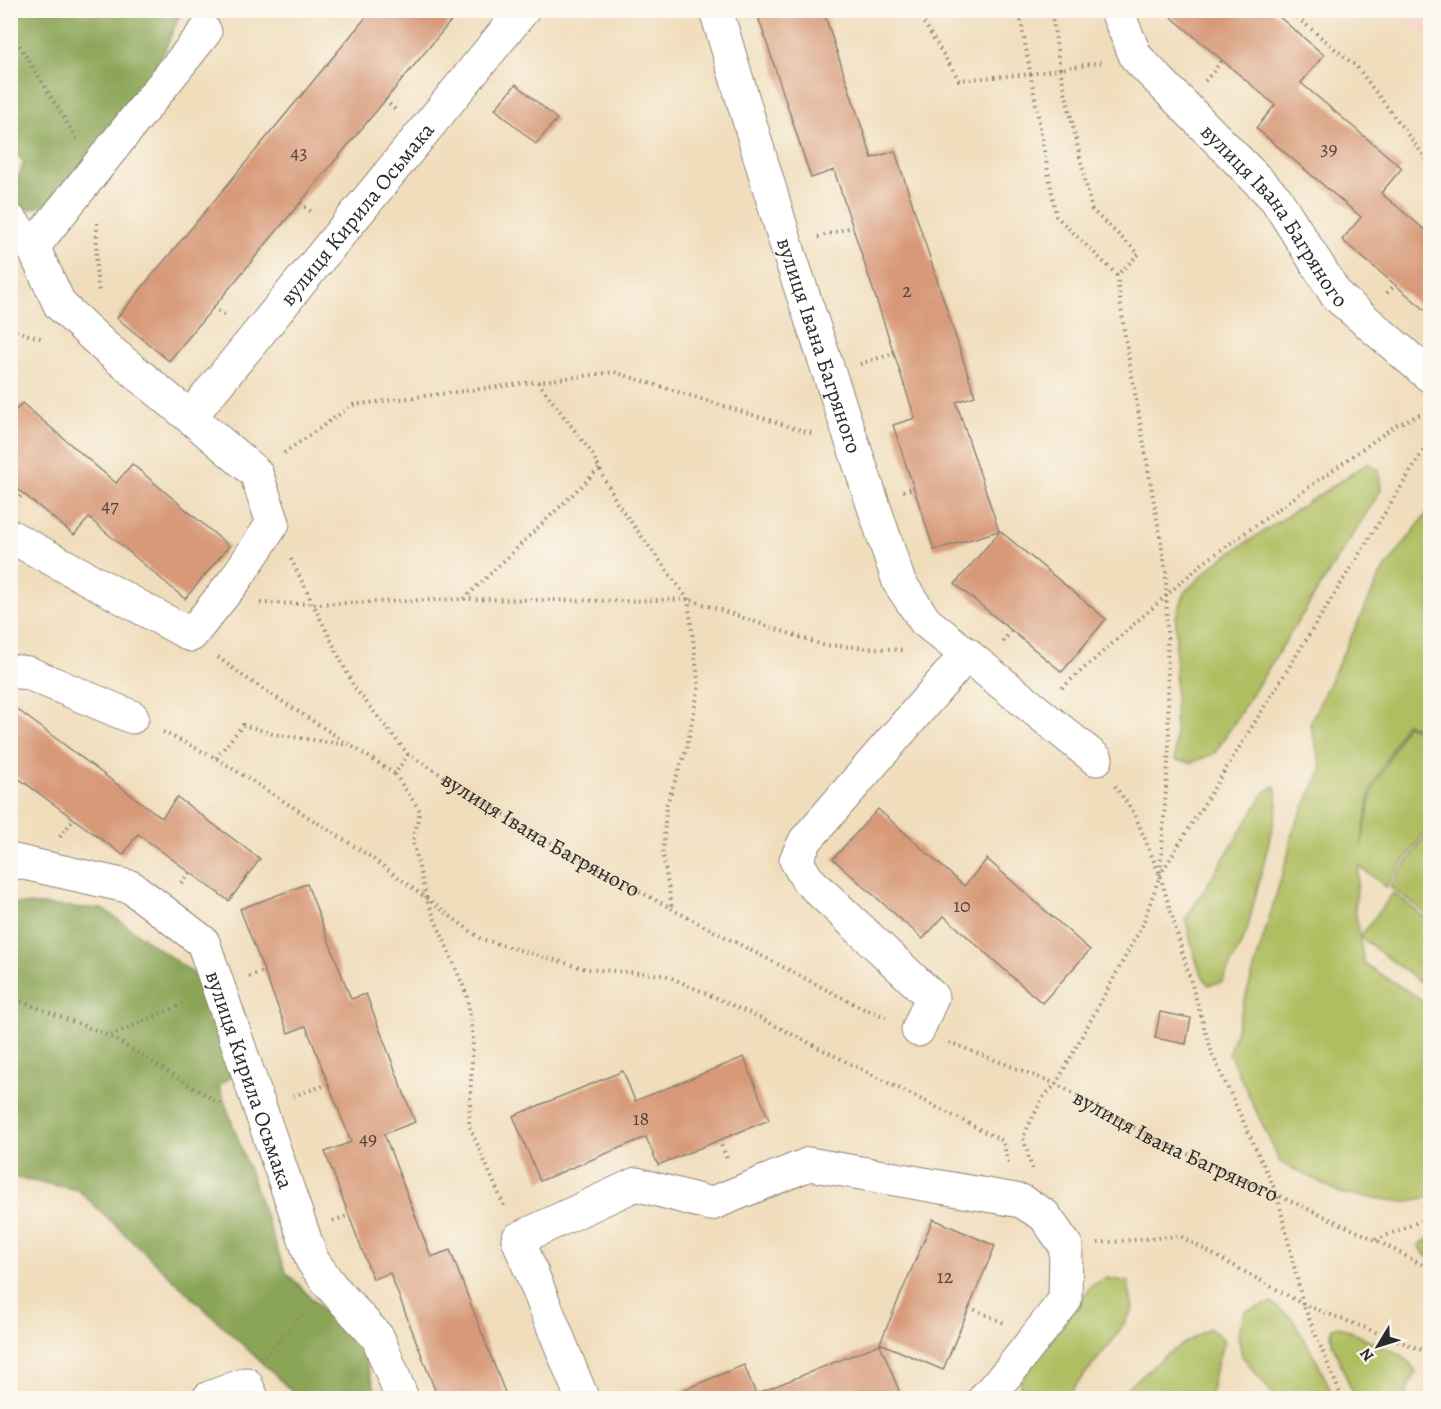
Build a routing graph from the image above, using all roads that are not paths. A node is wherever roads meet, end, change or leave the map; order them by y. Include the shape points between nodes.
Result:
1 (523, 10) edge
2 (716, 10) edge
3 (1119, 10) edge
4 (205, 32) dead end
5 (10, 220) edge
6 (33, 247) junction
7 (1431, 376) edge
8 (190, 417) junction
9 (10, 536) edge
10 (967, 654) junction
11 (10, 670) edge
12 (132, 717) road end
13 (1096, 759) road end
14 (10, 860) edge
15 (918, 1030) road end
16 (249, 1391) edge
17 (209, 1398) edge
18 (402, 1398) edge
19 (582, 1398) edge
20 (985, 1398) edge

1 - 8 street, вулиця Кирила Осьмака
2 - 10 street, вулиця Івана Багряного via 788,247 898,582 925,621
3 - 7 street, вулиця Івана Багряного via 1136,57 1276,199 1337,296
4 - 6 street
5 - 6 street
6 - 8 street via 60,305
8 - 9 street via 256,473 273,523 235,580 191,635
10 - 13 street, вулиця Івана Багряного
10 - 15 street via 805,841 796,860 807,879 932,997
11 - 12 street via 28,673
14 - 18 street, вулиця Кирила Осьмака via 130,886 203,942 312,1260 378,1338
16 - 17 street
19 - 20 street via 518,1239 636,1184 711,1204 809,1164 1032,1208 1066,1246 1065,1300

